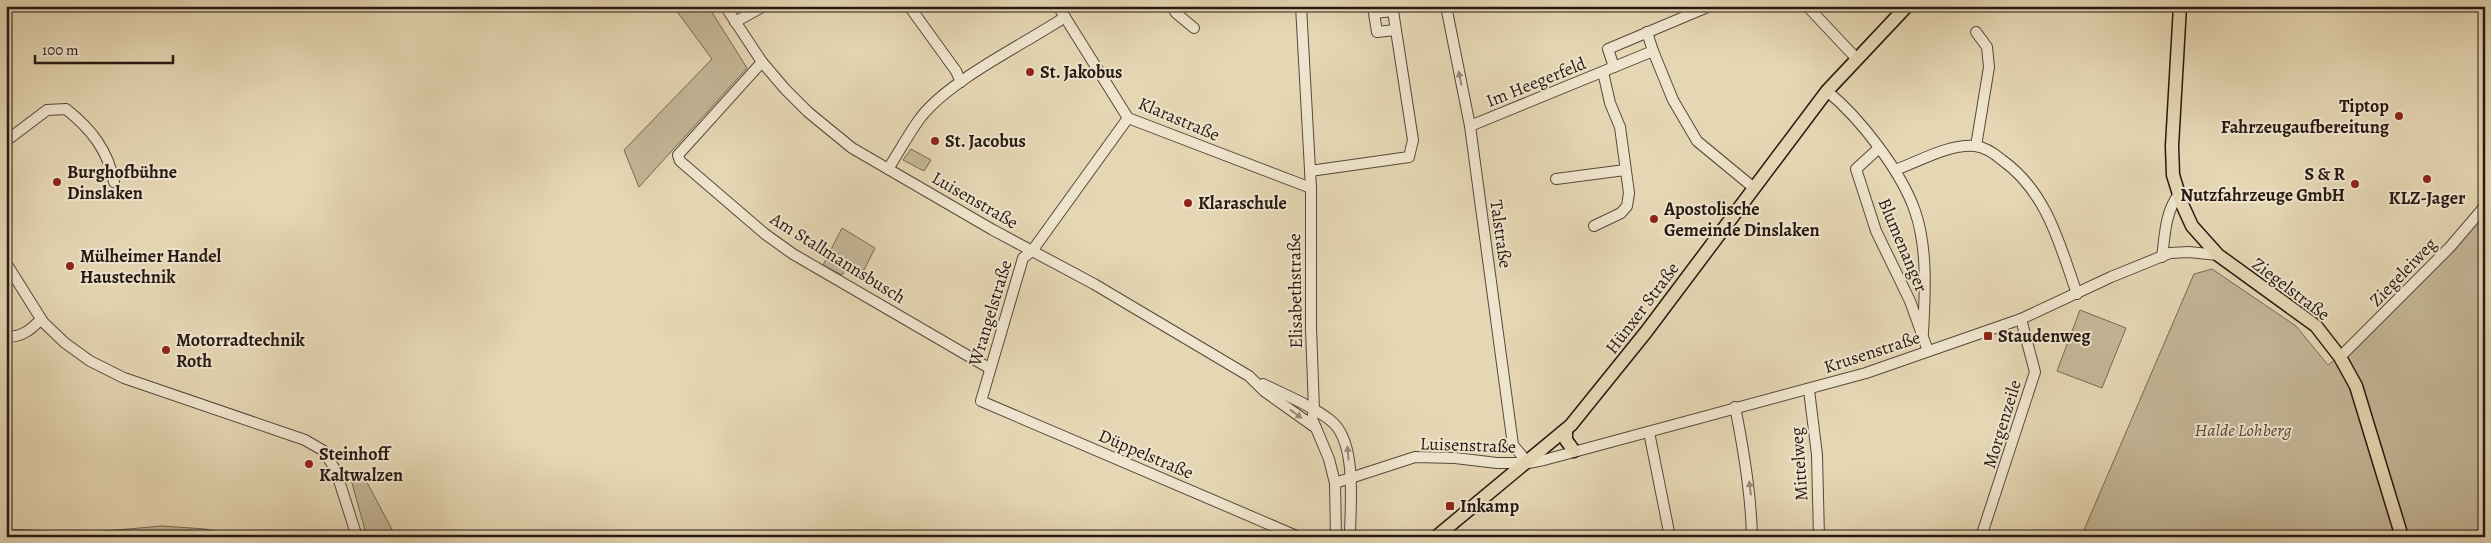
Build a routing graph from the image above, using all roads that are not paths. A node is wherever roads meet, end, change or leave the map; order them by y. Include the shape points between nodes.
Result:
1 (725, 6) edge
2 (764, 6) edge
3 (909, 6) edge
4 (1058, 6) edge
5 (1172, 6) edge
6 (1301, 6) edge
7 (1446, 6) edge
8 (1710, 6) edge
9 (1807, 6) edge
10 (1907, 6) edge
11 (2180, 6) edge
12 (1065, 17) junction
13 (735, 22) junction
14 (1194, 28) dead end
15 (1395, 30) dead end
16 (1647, 32) junction
17 (1976, 32) dead end
18 (1653, 51) junction
19 (1856, 58) junction
20 (762, 62) junction
21 (1614, 67) junction
22 (1603, 72) junction
23 (961, 82) junction
24 (1827, 91) junction
25 (1128, 118) junction
26 (1470, 126) junction
27 (6, 141) edge
28 (1976, 146) junction
29 (1879, 148) junction
30 (888, 169) junction
31 (1625, 170) junction
32 (1895, 170) junction
33 (1310, 171) junction
34 (1556, 179) dead end
35 (114, 182) dead end
36 (1310, 188) junction
37 (1754, 188) junction
38 (2179, 194) junction
39 (2485, 206) edge
40 (1594, 226) dead end
41 (1032, 251) junction
42 (2218, 255) junction
43 (2162, 257) junction
44 (6, 263) edge
45 (2077, 294) junction
46 (41, 319) junction
47 (2021, 319) junction
48 (1923, 333) junction
49 (6, 337) edge
50 (1928, 351) junction
51 (2340, 357) junction
52 (989, 368) junction
53 (1249, 376) junction
54 (1809, 390) junction
55 (981, 401) joint
56 (1735, 407) junction
57 (1314, 410) junction
58 (1316, 428) junction
59 (1566, 430) junction
60 (1649, 432) junction
61 (1513, 445) junction
62 (1574, 451) junction
63 (1497, 463) junction
64 (1528, 463) junction
65 (1350, 480) junction
66 (1335, 483) junction
67 (357, 537) edge
68 (1299, 537) edge
69 (1336, 537) edge
70 (1350, 537) edge
71 (1436, 537) edge
72 (1670, 537) edge
73 (1752, 537) edge
74 (1819, 537) edge
75 (1981, 537) edge
76 (2402, 537) edge

1 - 13 street, Luisenstraße
2 - 13 street
3 - 23 street
4 - 12 street, Klarastraße
5 - 14 street
6 - 33 street, Elisabethstraße
26 -> 7 street, Talstraße
8 - 16 street, Im Heegerfeld
9 - 19 street
10 - 19 main road, Hünxer Straße
11 - 38 main road, Ziegelstraße via 2172,146 2173,175
12 - 23 street
12 - 25 street, Klarastraße
13 - 20 street, Luisenstraße
15 - 33 street via 1413,140 1409,157
16 - 18 street
16 - 21 street, Im Heegerfeld via 1608,49
17 - 28 street via 1987,47 1989,67
18 - 21 street, Im Heegerfeld
18 - 37 street via 1673,100 1697,141
19 - 24 main road, Hünxer Straße
20 - 30 street, Luisenstraße via 808,112 852,148
20 - 52 street, Am Stallmannsbusch via 678,155 680,161 793,254
21 - 22 street, Im Heegerfeld
22 - 26 street, Im Heegerfeld
22 - 31 street via 1620,127
23 - 30 street via 922,117
24 - 29 street, Blumenanger
24 - 37 main road, Hünxer Straße
25 - 36 street, Klarastraße
25 - 41 street, Wrangelstraße
26 - 61 street, Talstraße
27 - 35 street via 47,110 66,109 95,136 111,163
28 - 32 street via 1956,147
28 - 45 street via 2014,168 2034,192 2053,223
29 - 32 street, Blumenanger
29 - 48 street, Blumenanger via 1856,168 1876,231
30 - 41 street, Luisenstraße
31 - 34 street
31 - 40 street via 1628,206
32 - 48 street, Blumenanger via 1915,211 1923,252
33 - 36 street, Elisabethstraße
36 - 57 street, Elisabethstraße
37 - 59 main road, Hünxer Straße via 1646,332
38 - 42 main road, Ziegelstraße via 2192,226
38 - 43 street via 2168,213
39 - 51 street, Ziegeleiweg via 2450,247
41 - 52 street, Wrangelstraße via 1023,258
41 - 53 street, Luisenstraße
42 - 43 street, Krusenstraße via 2189,252
42 - 51 main road, Ziegelstraße via 2316,326
43 - 45 street, Krusenstraße
44 - 46 street
45 - 47 street, Krusenstraße
46 - 49 street via 17,337
46 - 67 street via 65,343 90,361 124,378 305,440 324,451 336,471
47 - 50 street, Krusenstraße
47 - 75 street, Morgenzeile via 2035,372
48 - 50 street, Blumenanger
50 - 54 street, Krusenstraße
51 - 76 main road, Ziegelstraße via 2356,386
52 - 55 street, Wrangelstraße
53 - 57 street, Luisenstraße
53 -> 58 street, Luisenstraße via 1264,391
54 - 56 street, Krusenstraße
54 - 74 street, Mittelweg via 1816,456
55 - 68 street, Düppelstraße
56 - 60 street, Krusenstraße
73 -> 56 street via 1746,457
57 - 58 street via 1312,419
65 -> 57 street, Luisenstraße via 1347,442 1332,421
58 - 66 street via 1330,459
59 - 62 main road via 1566,440
59 - 64 main road, Hünxer Straße
60 - 62 street, Krusenstraße
60 - 72 street
61 - 63 street via 1510,453
61 - 64 street
62 - 64 street, Krusenstraße
63 - 64 street, Luisenstraße
63 - 65 street, Luisenstraße via 1415,457
64 - 71 main road, Hünxer Straße
65 - 66 street, Luisenstraße
65 - 70 street, Luisenstraße
66 - 69 street

